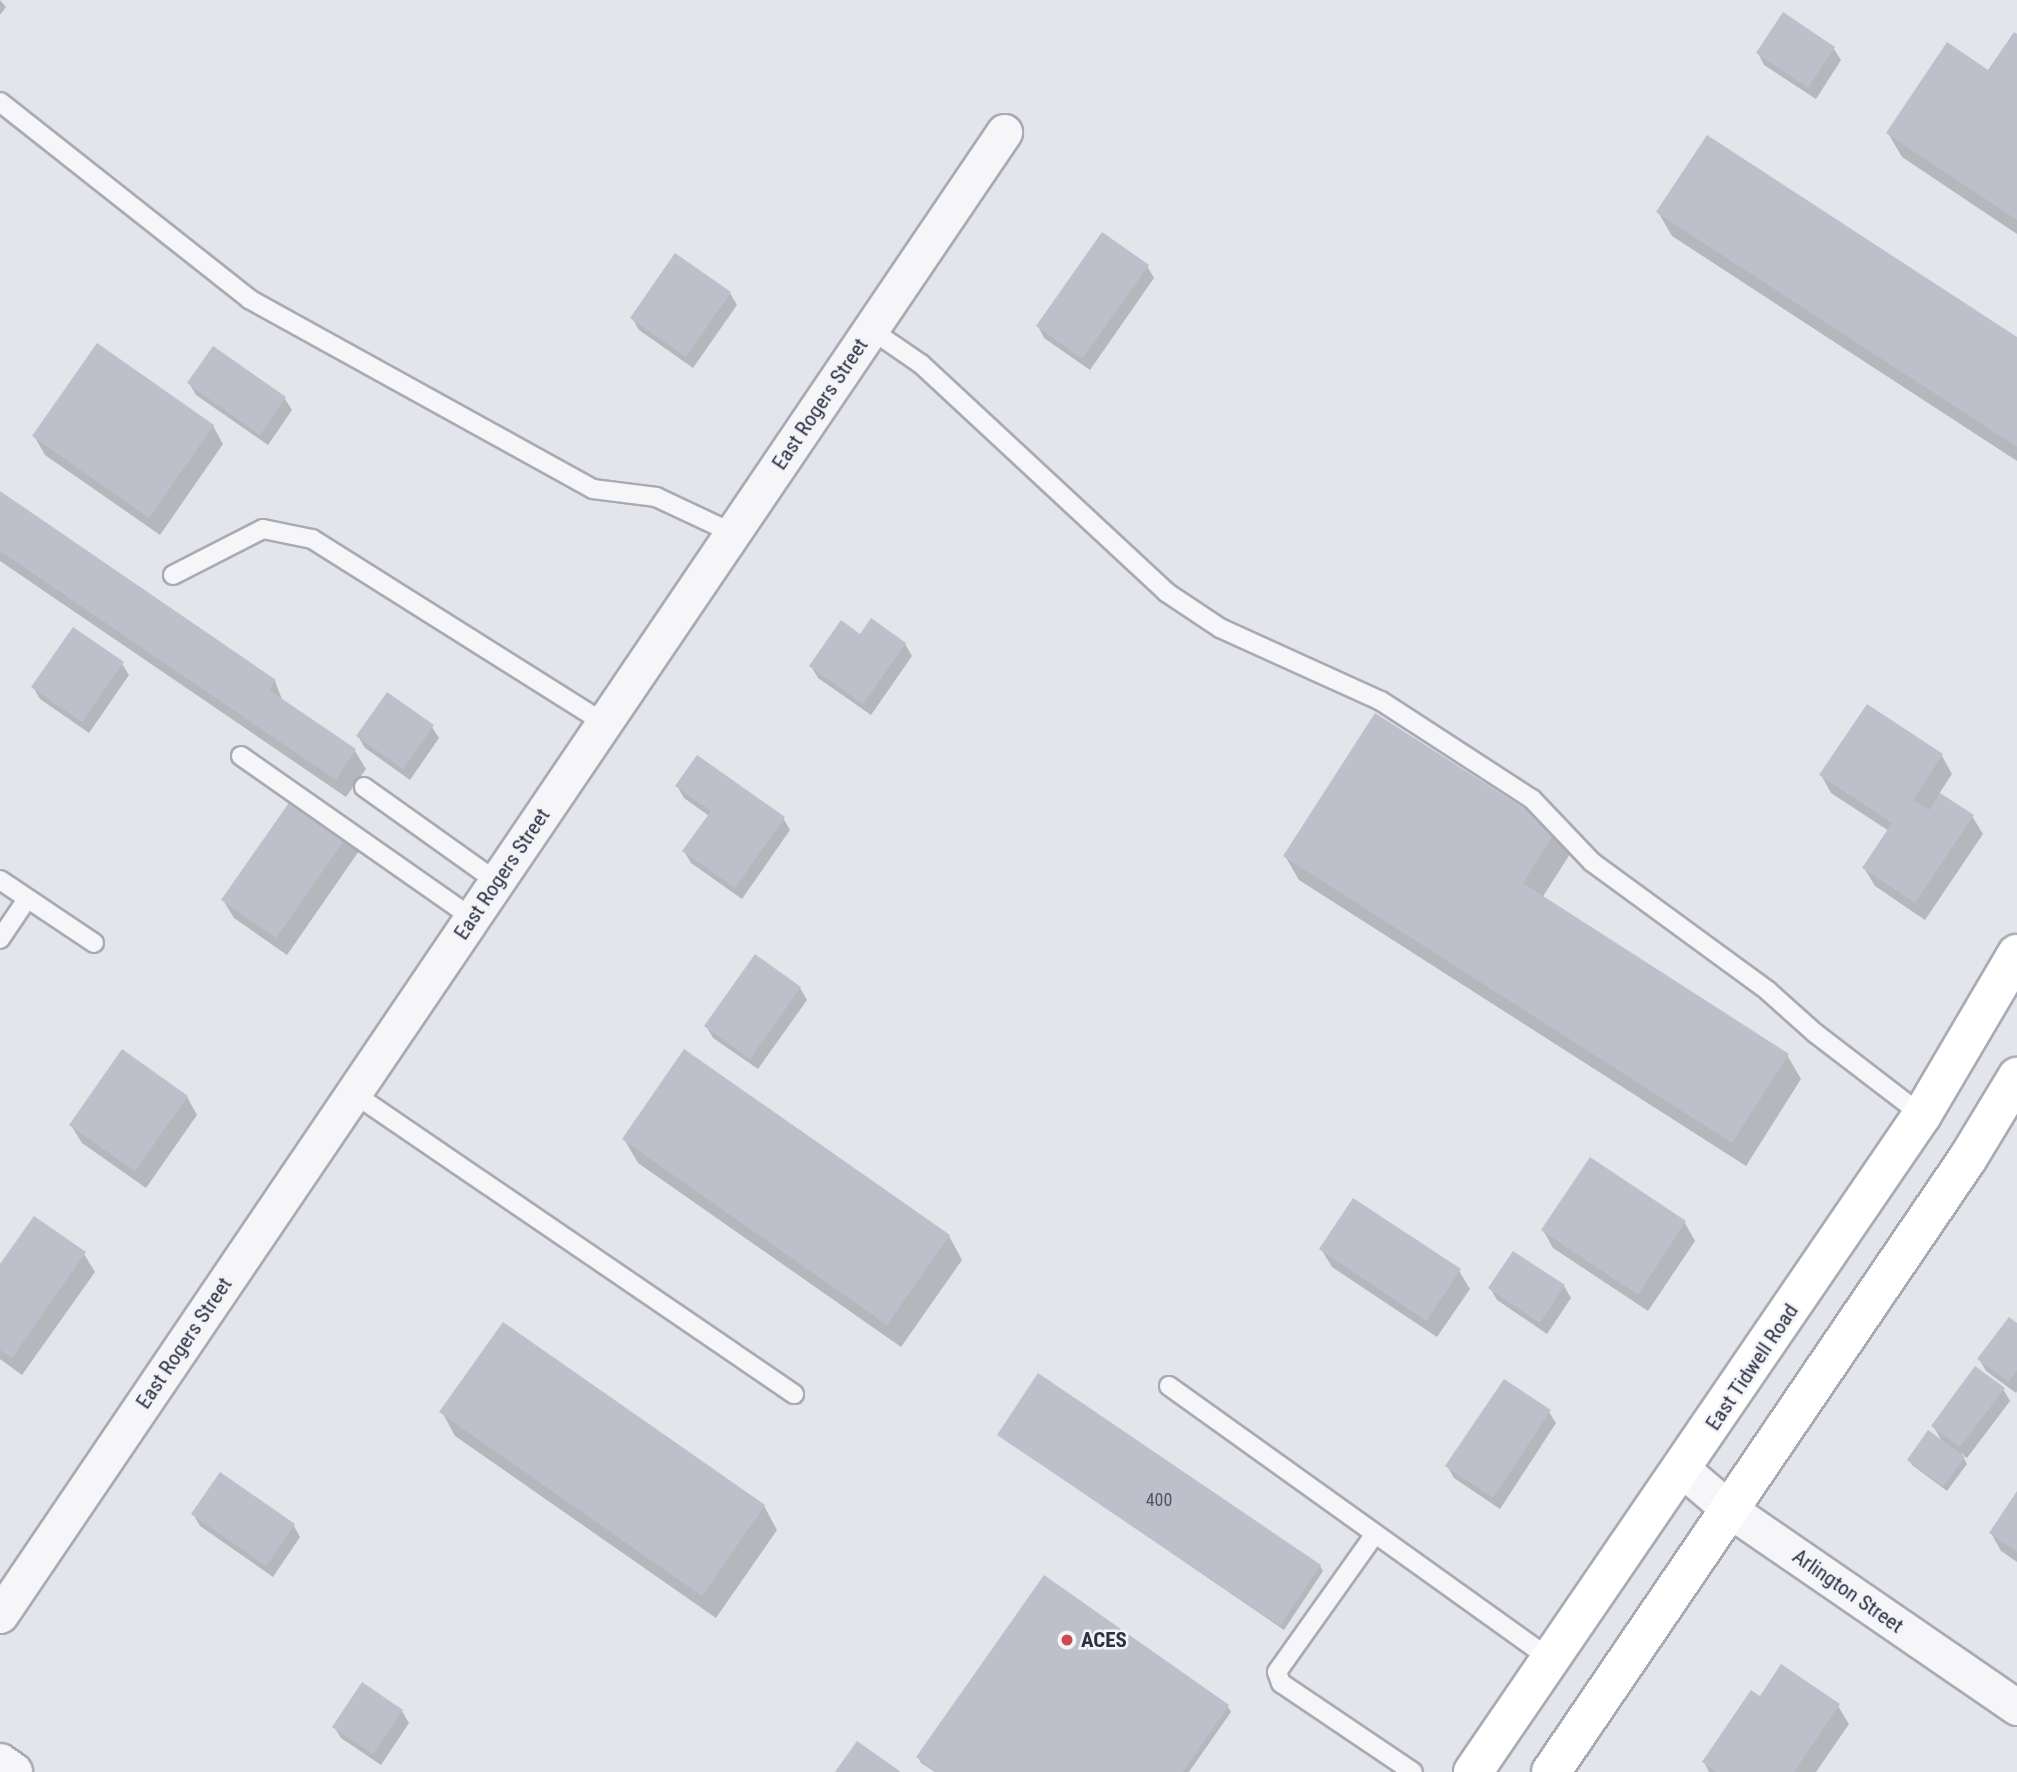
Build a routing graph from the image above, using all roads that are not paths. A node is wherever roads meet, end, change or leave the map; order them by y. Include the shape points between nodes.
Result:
1 (0, 102) edge
2 (1004, 132) dead end
3 (870, 330) junction
4 (733, 533) junction
5 (173, 575) dead end
6 (604, 723) junction
7 (241, 756) dead end
8 (364, 787) dead end
9 (0, 880) edge
10 (497, 882) junction
11 (27, 899) junction
12 (472, 918) junction
13 (0, 939) edge
14 (94, 943) dead end
15 (2017, 954) edge
16 (2017, 1077) edge
17 (353, 1093) junction
18 (1922, 1115) junction
19 (1169, 1386) dead end
20 (794, 1394) dead end
21 (1683, 1470) junction
22 (1730, 1510) junction
23 (1375, 1534) junction
24 (0, 1615) edge
25 (1551, 1659) junction
26 (2017, 1707) edge
27 (0, 1763) edge
28 (13, 1772) edge
29 (1413, 1772) edge
30 (1473, 1772) edge
31 (1551, 1772) edge

1 - 4 lane via 249,299 593,489 656,497
2 - 3 street, East Rogers Street
3 - 4 street, East Rogers Street
3 - 18 lane via 921,364 1166,592 1220,628 1381,701 1532,799 1592,862 1768,991
4 - 6 street, East Rogers Street
5 - 6 lane via 262,529 313,539
6 - 10 street, East Rogers Street
7 - 12 lane
8 - 10 lane
9 - 11 lane
10 - 12 street, East Rogers Street
11 - 13 lane
11 - 14 lane
12 - 17 street, East Rogers Street
15 - 18 main road, East Tidwell Road
16 - 22 main road via 1968,1158
17 - 20 lane
17 - 24 street, East Rogers Street
18 - 21 main road, East Tidwell Road
19 - 23 lane
21 - 22 street, Arlington Street
21 - 25 main road, East Tidwell Road
22 - 26 street, Arlington Street
22 - 31 main road
23 - 25 lane
23 - 29 lane via 1277,1672 1281,1683
25 - 30 main road, East Tidwell Road
27 - 28 street

